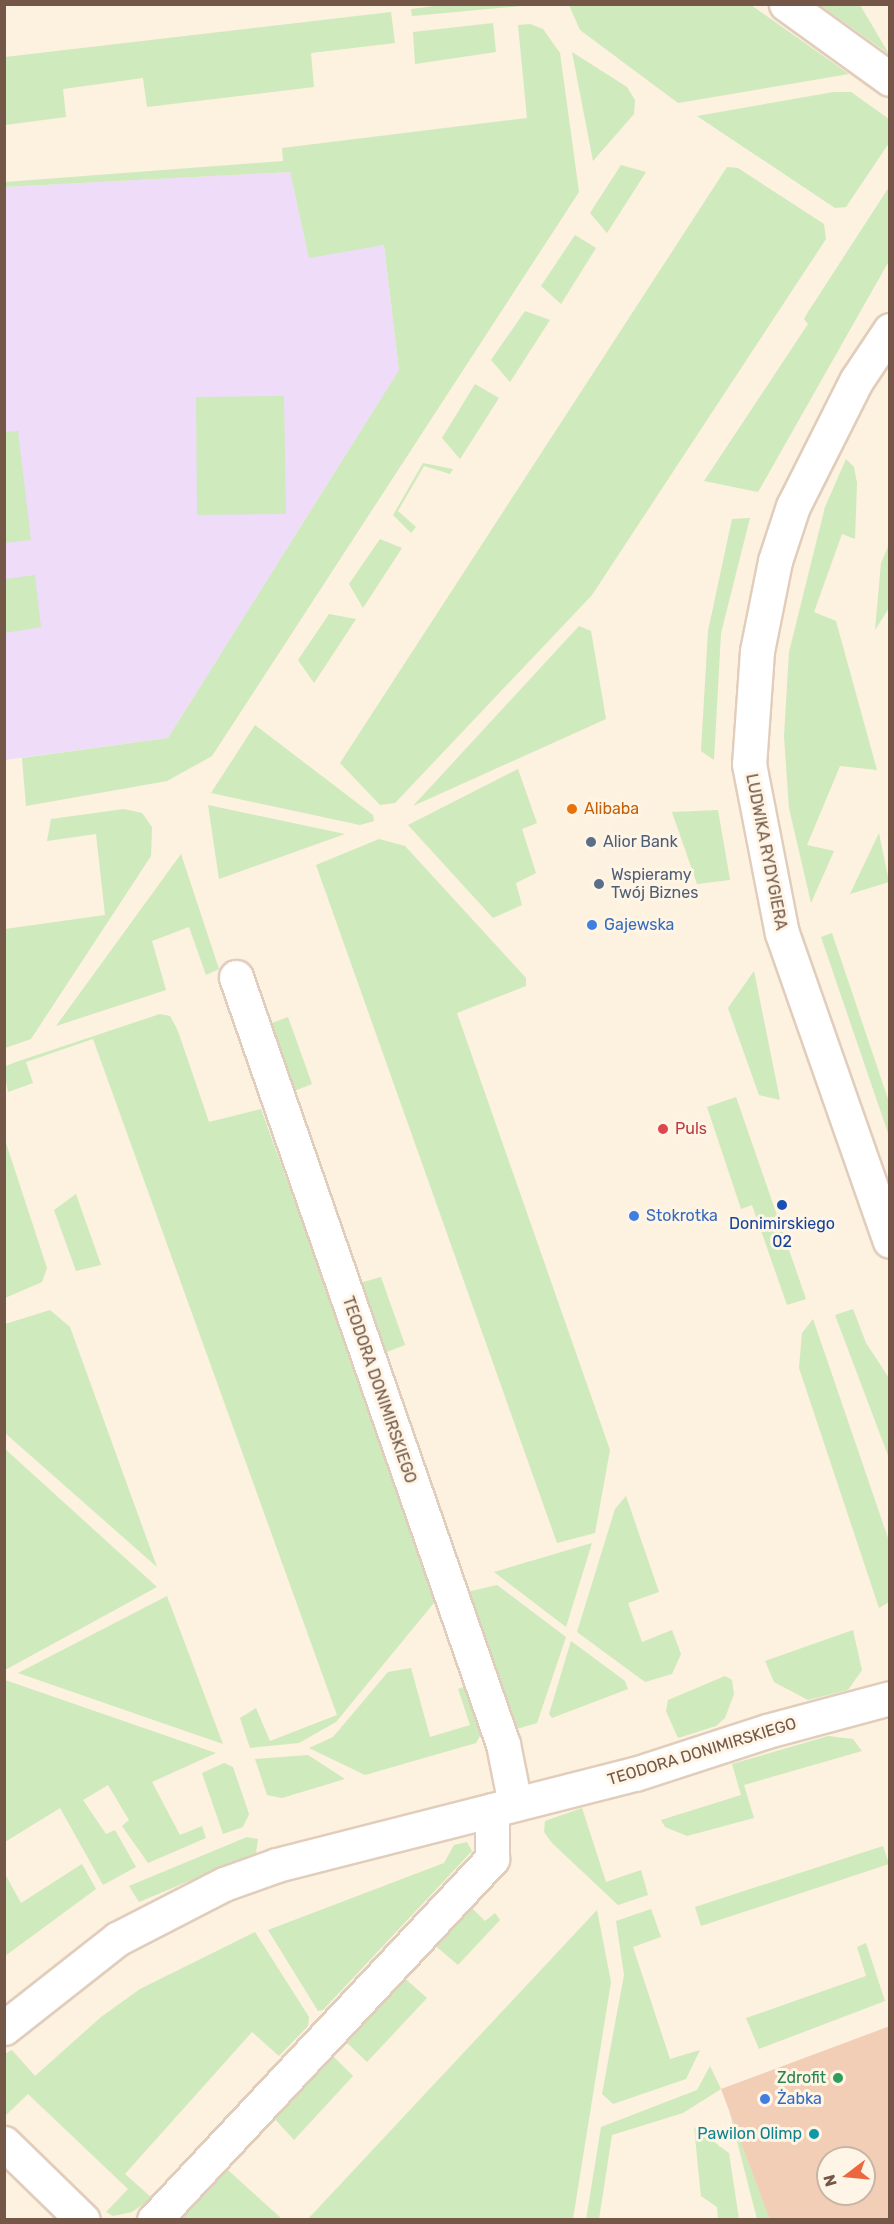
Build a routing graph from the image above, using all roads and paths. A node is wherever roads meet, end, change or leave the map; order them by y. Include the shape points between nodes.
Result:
1 (786, 4) edge
2 (890, 79) edge
3 (890, 330) edge
4 (236, 977) dead end
5 (890, 1241) edge
6 (890, 1698) edge
7 (503, 1807) junction
8 (4, 2028) edge
9 (4, 2143) edge
10 (83, 2220) edge
11 (154, 2220) edge

1 - 2 street
3 - 5 street, LUDWIKA RYDYGIERA via 856,381 793,506 778,552 757,651 749,764 782,933
4 - 7 street, TEODORA DONIMIRSKIEGO via 502,1744
6 - 7 street, TEODORA DONIMIRSKIEGO via 767,1731 635,1774
7 - 8 street, TEODORA DONIMIRSKIEGO via 277,1865 224,1884 117,1939
7 - 11 street via 492,1859
9 - 10 street

